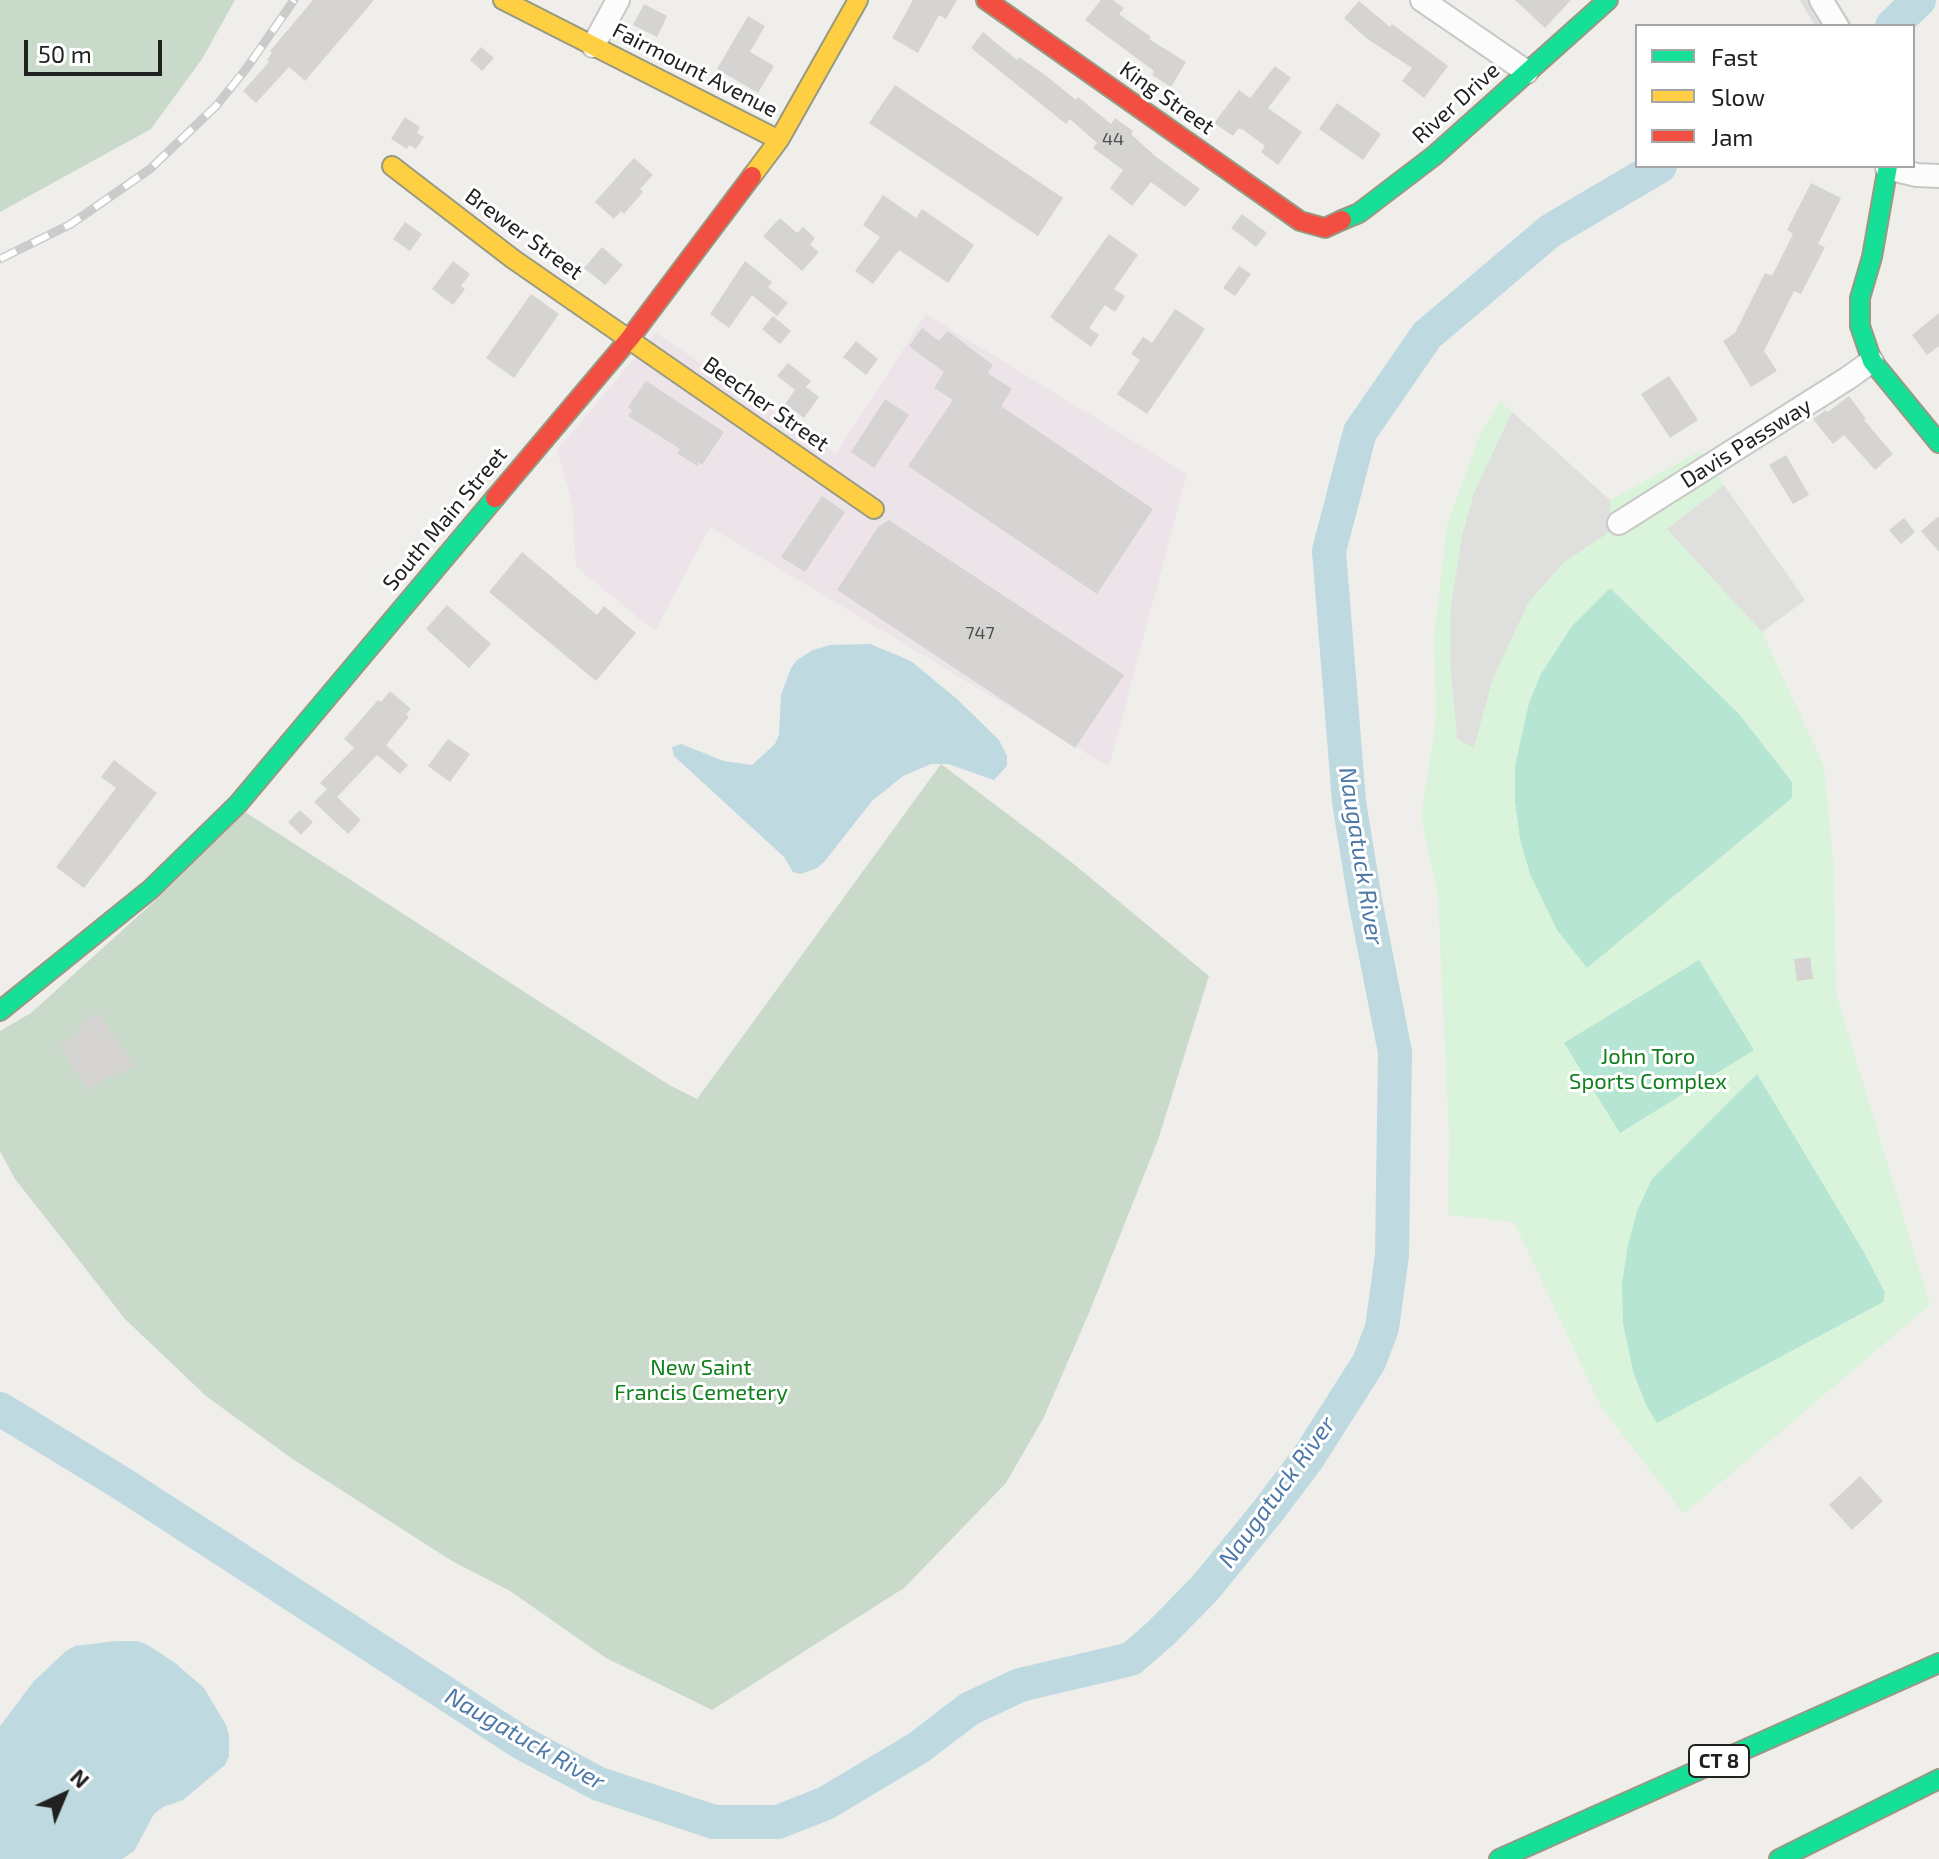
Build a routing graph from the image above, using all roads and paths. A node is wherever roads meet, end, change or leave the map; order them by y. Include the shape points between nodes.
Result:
1 (503, 0) edge
2 (618, 0) edge
3 (858, 0) edge
4 (986, 0) edge
5 (1422, 0) edge
6 (1608, 0) edge
7 (1821, 0) edge
8 (1836, 24) edge
9 (593, 46) junction
10 (1527, 72) junction
11 (779, 140) junction
12 (392, 166) dead end
13 (1888, 168) edge
14 (1892, 168) edge
15 (1939, 176) edge
16 (1325, 228) joint
17 (630, 338) junction
18 (1872, 361) junction
19 (1939, 443) edge
20 (874, 509) dead end
21 (1619, 523) dead end
22 (0, 1011) edge
23 (1939, 1663) edge
24 (1939, 1779) edge
25 (1499, 1859) edge
26 (1779, 1859) edge

1 - 9 main road, Fairmount Avenue
2 - 9 street
3 - 11 main road, South Main Street
4 - 16 main road, King Street via 1300,221
5 - 10 street
6 - 10 main road, River Drive
7 - 8 street
9 - 11 main road, Fairmount Avenue
10 - 16 main road, River Drive via 1435,155 1359,213
11 - 17 main road, South Main Street
12 - 17 main road, Brewer Street via 513,259
13 - 18 main road via 1860,298 1860,326
14 - 15 street
17 - 20 main road, Beecher Street
17 - 22 main road, South Main Street via 238,804 151,889
18 - 19 main road
18 - 21 street, Davis Passway
23 - 25 main road, CT 8
24 - 26 main road

